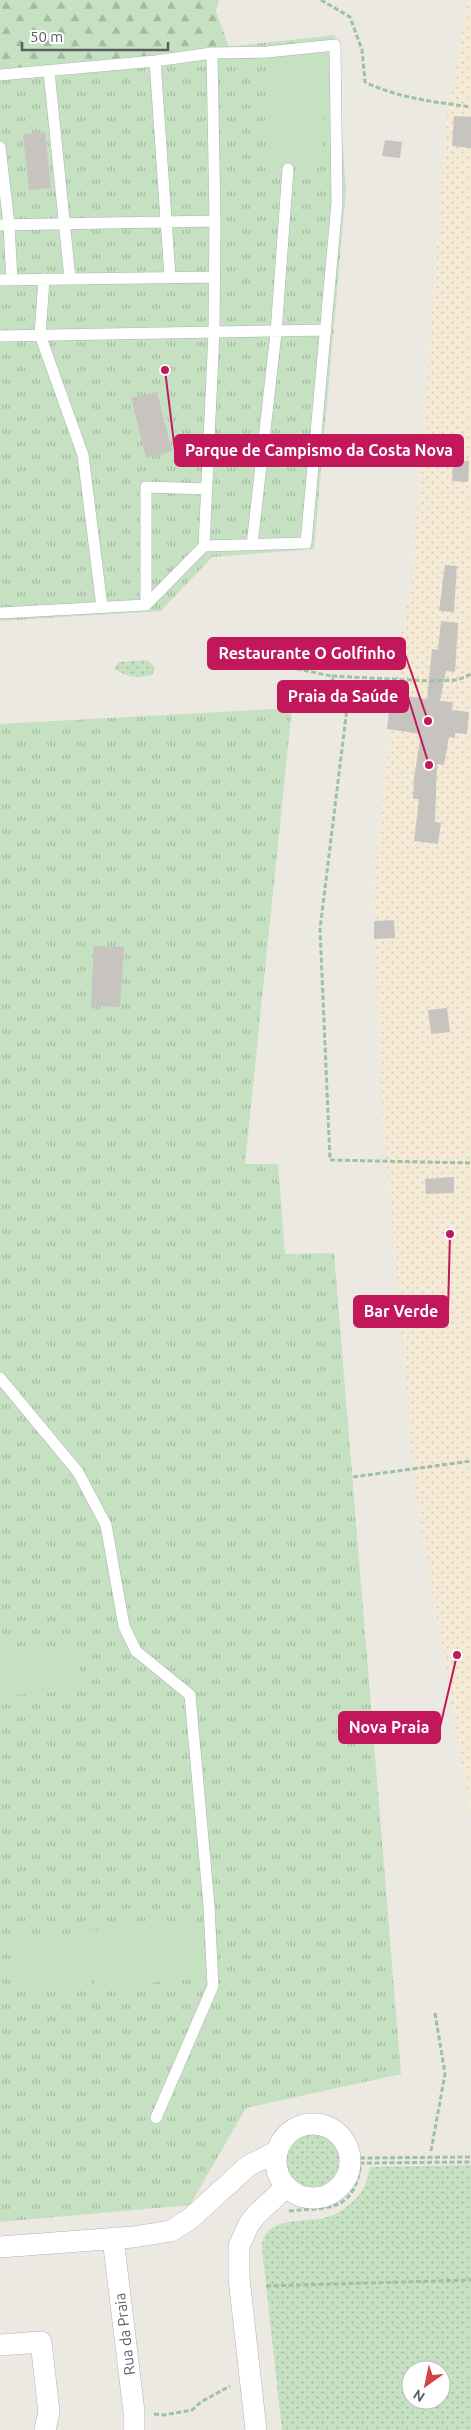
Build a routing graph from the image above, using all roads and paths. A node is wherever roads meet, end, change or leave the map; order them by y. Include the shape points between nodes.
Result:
1 (321, 0) edge
2 (212, 53) junction
3 (154, 61) junction
4 (49, 71) junction
5 (0, 75) edge
6 (471, 107) edge
7 (0, 147) edge
8 (288, 169) dead end
9 (215, 221) junction
10 (166, 222) junction
11 (65, 224) junction
12 (4, 225) edge
13 (170, 277) junction
14 (214, 277) junction
15 (44, 279) junction
16 (70, 279) junction
17 (0, 280) edge
18 (12, 280) junction
19 (326, 330) junction
20 (214, 332) junction
21 (276, 333) junction
22 (40, 335) junction
23 (0, 336) edge
24 (208, 451) junction
25 (262, 456) junction
26 (313, 462) junction
27 (206, 489) junction
28 (252, 545) junction
29 (204, 546) junction
30 (146, 606) junction
31 (102, 607) junction
32 (0, 613) edge
33 (244, 668) dead end
34 (471, 674) edge
35 (331, 676) junction
36 (471, 1162) edge
37 (0, 1378) edge
38 (471, 1461) edge
39 (353, 1476) dead end
40 (435, 2012) dead end
41 (156, 2118) dead end
42 (431, 2151) dead end
43 (276, 2152) junction
44 (471, 2157) edge
45 (360, 2158) dead end
46 (471, 2162) edge
47 (286, 2187) junction
48 (282, 2214) dead end
49 (113, 2238) junction
50 (0, 2247) edge
51 (471, 2280) edge
52 (266, 2286) dead end
53 (0, 2345) edge
54 (230, 2386) dead end
55 (134, 2421) edge
56 (45, 2430) edge
57 (256, 2430) edge

1 - 6 path via 350,17 362,50 365,82 410,98
2 - 3 lane
2 - 9 lane
2 - 19 lane via 267,52 335,45 337,204
3 - 4 lane
3 - 10 lane
4 - 5 lane
4 - 11 lane
7 - 12 lane
8 - 21 lane
9 - 10 lane
9 - 14 lane
10 - 11 lane
10 - 13 lane
11 - 12 lane
11 - 16 lane
12 - 18 lane
13 - 14 lane
13 - 16 lane
14 - 20 lane
15 - 16 lane
15 - 18 lane
15 - 22 lane
17 - 18 lane
19 - 21 lane
19 - 26 lane
20 - 21 lane
20 - 22 lane
20 - 24 lane
21 - 25 lane
22 - 23 lane
22 - 31 lane via 82,455
24 - 25 lane
24 - 27 lane
25 - 26 lane
25 - 28 lane
26 - 28 lane via 306,543
27 - 29 lane
27 - 30 lane via 146,487
28 - 29 lane
29 - 30 lane
30 - 31 lane
31 - 32 lane
33 - 35 path via 293,668
34 - 35 path via 458,680 430,681
35 - 36 path via 348,708 320,929 330,1160
37 - 41 lane via 78,1472 106,1525 124,1626 136,1651 190,1695 210,1906 213,1986
38 - 39 path
40 - 42 path via 445,2074
43 - 47 street via 277,2171
43 - 47 street via 288,2132 309,2123 332,2128 349,2151 350,2168 346,2179 329,2194 307,2198
43 - 49 street via 248,2166 182,2225 171,2231
44 - 45 path
46 - 48 path via 361,2164 354,2189 336,2205 324,2210
47 - 57 street via 256,2215 240,2246 239,2278
49 - 50 street
49 - 55 street, Rua da Praia
51 - 52 path
53 - 56 street via 41,2342 50,2412
54 - 55 path via 188,2412

